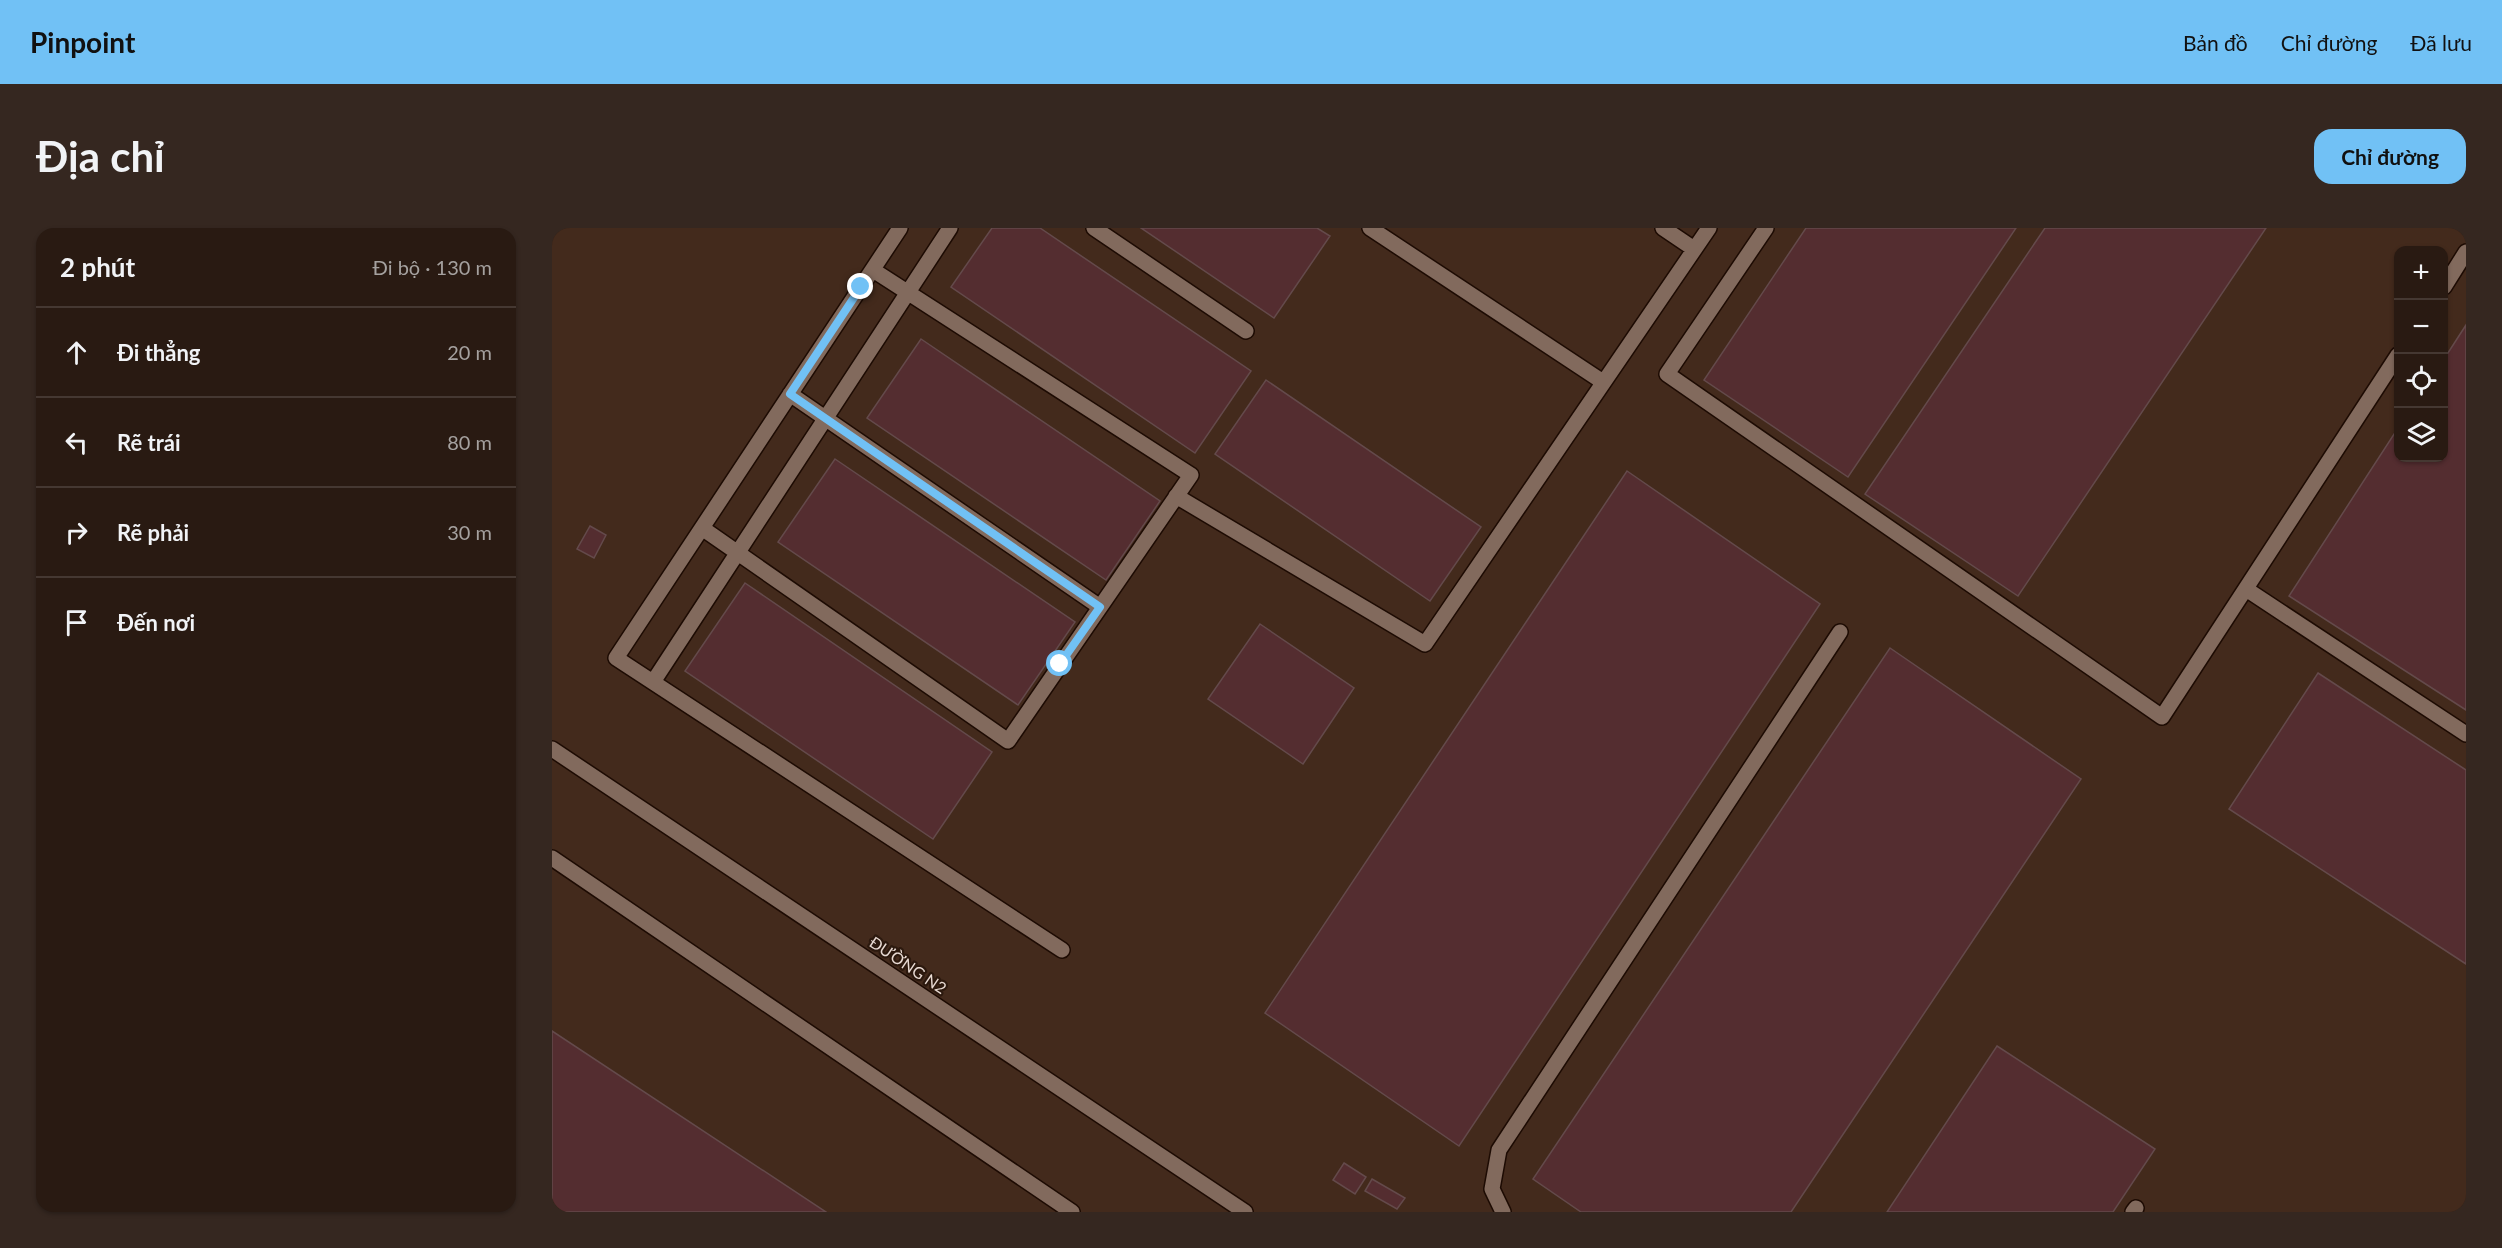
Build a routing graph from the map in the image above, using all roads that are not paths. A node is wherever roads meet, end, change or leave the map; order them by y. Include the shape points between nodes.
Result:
1 (900, 228) edge
2 (950, 228) edge
3 (1094, 228) edge
4 (1370, 228) edge
5 (1663, 228) edge
6 (1709, 228) edge
7 (1766, 228) edge
8 (1694, 249) junction
9 (2466, 252) edge
10 (873, 270) junction
11 (2448, 281) edge
12 (907, 294) junction
13 (1246, 331) dead end
14 (2394, 362) edge
15 (1603, 382) junction
16 (790, 394) junction
17 (825, 419) junction
18 (1176, 496) junction
19 (702, 528) junction
20 (737, 553) junction
21 (2246, 589) junction
22 (1100, 607) junction
23 (1840, 632) dead end
24 (653, 682) junction
25 (2466, 734) edge
26 (552, 749) edge
27 (552, 858) edge
28 (1062, 950) dead end
29 (1072, 1212) edge
30 (1245, 1212) edge
31 (1503, 1212) edge

1 - 10 street
2 - 12 street
3 - 13 street
4 - 15 street
5 - 8 street
6 - 8 street
7 - 21 street via 1667,374 2162,717
8 - 15 street
9 - 11 street
10 - 12 street
10 - 16 street
12 - 17 street
12 - 18 street via 1191,475
14 - 21 street
15 - 18 street via 1425,644
16 - 17 street
16 - 19 street
17 - 20 street
17 - 22 street
18 - 22 street
19 - 20 street
19 - 24 street via 616,658
20 - 22 street via 1008,741
20 - 24 street
21 - 25 street
23 - 31 street via 1499,1150 1492,1190
24 - 28 street
26 - 30 street, ĐƯỜNG N2
27 - 29 street

